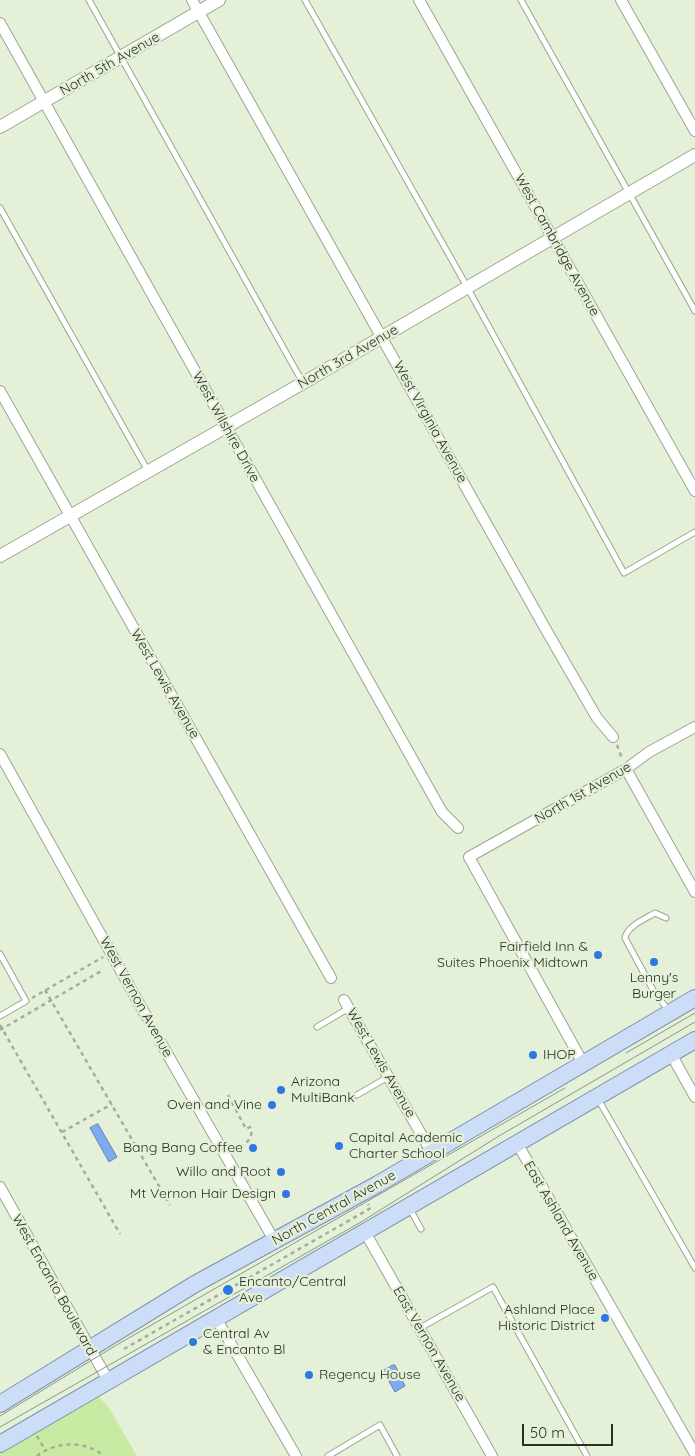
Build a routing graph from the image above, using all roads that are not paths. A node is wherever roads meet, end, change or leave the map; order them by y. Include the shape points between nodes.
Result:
1 (89, 0) edge
2 (192, 0) edge
3 (219, 0) edge
4 (305, 0) edge
5 (419, 0) edge
6 (521, 0) edge
7 (621, 0) edge
8 (199, 13) junction
9 (0, 23) edge
10 (121, 58) junction
11 (44, 102) junction
12 (0, 127) edge
13 (695, 131) edge
14 (695, 155) edge
15 (630, 193) junction
16 (0, 208) edge
17 (553, 238) junction
18 (467, 287) junction
19 (695, 311) edge
20 (382, 337) junction
21 (303, 383) junction
22 (0, 391) edge
23 (226, 427) junction
24 (148, 471) junction
25 (695, 491) edge
26 (70, 516) junction
27 (695, 532) edge
28 (0, 556) edge
29 (695, 727) edge
30 (613, 737) road end
31 (0, 754) edge
32 (626, 770) junction
33 (458, 828) dead end
34 (695, 892) edge
35 (666, 918) dead end
36 (0, 954) edge
37 (331, 978) dead end
38 (695, 998) edge
39 (347, 1004) joint
40 (670, 1014) junction
41 (0, 1016) edge
42 (146, 1016) joint
43 (317, 1027) dead end
44 (695, 1040) edge
45 (161, 1042) joint
46 (671, 1054) junction
47 (584, 1064) junction
48 (388, 1077) junction
49 (357, 1095) dead end
50 (597, 1096) junction
51 (695, 1097) edge
52 (517, 1143) junction
53 (432, 1153) junction
54 (0, 1187) edge
55 (408, 1206) junction
56 (421, 1229) dead end
57 (365, 1232) junction
58 (274, 1240) junction
59 (695, 1268) edge
60 (216, 1318) junction
61 (420, 1328) junction
62 (90, 1348) junction
63 (111, 1386) junction
64 (0, 1404) edge
65 (0, 1444) edge
66 (695, 1454) edge
67 (296, 1456) edge
68 (328, 1456) edge
69 (397, 1456) edge
70 (492, 1456) edge
71 (587, 1456) edge

1 - 10 lane
2 - 8 street, West Virginia Avenue
3 - 8 street, North 5th Avenue
4 - 18 lane
5 - 17 street, West Cambridge Avenue
6 - 15 lane
7 - 13 street
8 - 10 street, North 5th Avenue
8 - 20 street, West Virginia Avenue
9 - 11 street, West Wilshire Drive
10 - 11 street, North 5th Avenue
10 - 21 lane
11 - 12 street, North 5th Avenue
11 - 23 street, West Wilshire Drive
14 - 15 street, North 3rd Avenue
15 - 17 street, North 3rd Avenue
15 - 19 lane
16 - 24 lane
17 - 18 street, North 3rd Avenue
17 - 25 street, West Cambridge Avenue
18 - 20 street, North 3rd Avenue
18 - 27 lane via 624,573
20 - 21 street, North 3rd Avenue
20 - 30 street, West Virginia Avenue via 549,636 597,718
21 - 23 street, North 3rd Avenue
22 - 26 street, West Lewis Avenue
23 - 24 street, North 3rd Avenue
23 - 33 street, West Wilshire Drive via 442,812
24 - 26 street, North 3rd Avenue
26 - 28 street, North 3rd Avenue
26 - 37 street, West Lewis Avenue
29 - 32 street, North 1st Avenue via 649,752
31 - 42 street, West Vernon Avenue
32 - 34 street
32 - 47 street, North 1st Avenue via 470,857
35 - 40 lane via 655,913 633,926 625,938
36 - 41 lane via 26,1001
38 - 40 main road, North Central Avenue
39 - 43 lane
39 - 48 street, West Lewis Avenue
40 - 47 main road, North Central Avenue
42 - 45 lane, West Vernon Avenue
44 - 46 main road
45 - 58 street, West Vernon Avenue
46 - 50 main road
46 - 51 street
47 - 53 main road, North Central Avenue
48 - 49 lane
48 - 53 street, West Lewis Avenue
50 - 52 main road
50 - 59 lane
52 - 55 main road
52 - 66 street, East Ashland Avenue
53 - 58 main road, North Central Avenue
54 - 62 street, West Encanto Boulevard
55 - 56 lane
55 - 57 main road
57 - 60 main road
57 - 61 street, East Vernon Avenue
58 - 62 main road, North Central Avenue
60 - 63 main road
60 - 67 street
61 - 70 street, East Vernon Avenue
61 - 71 lane via 493,1287
62 - 63 street, West Encanto Boulevard
62 - 64 main road, North Central Avenue
63 - 65 main road
68 - 69 lane via 380,1425

